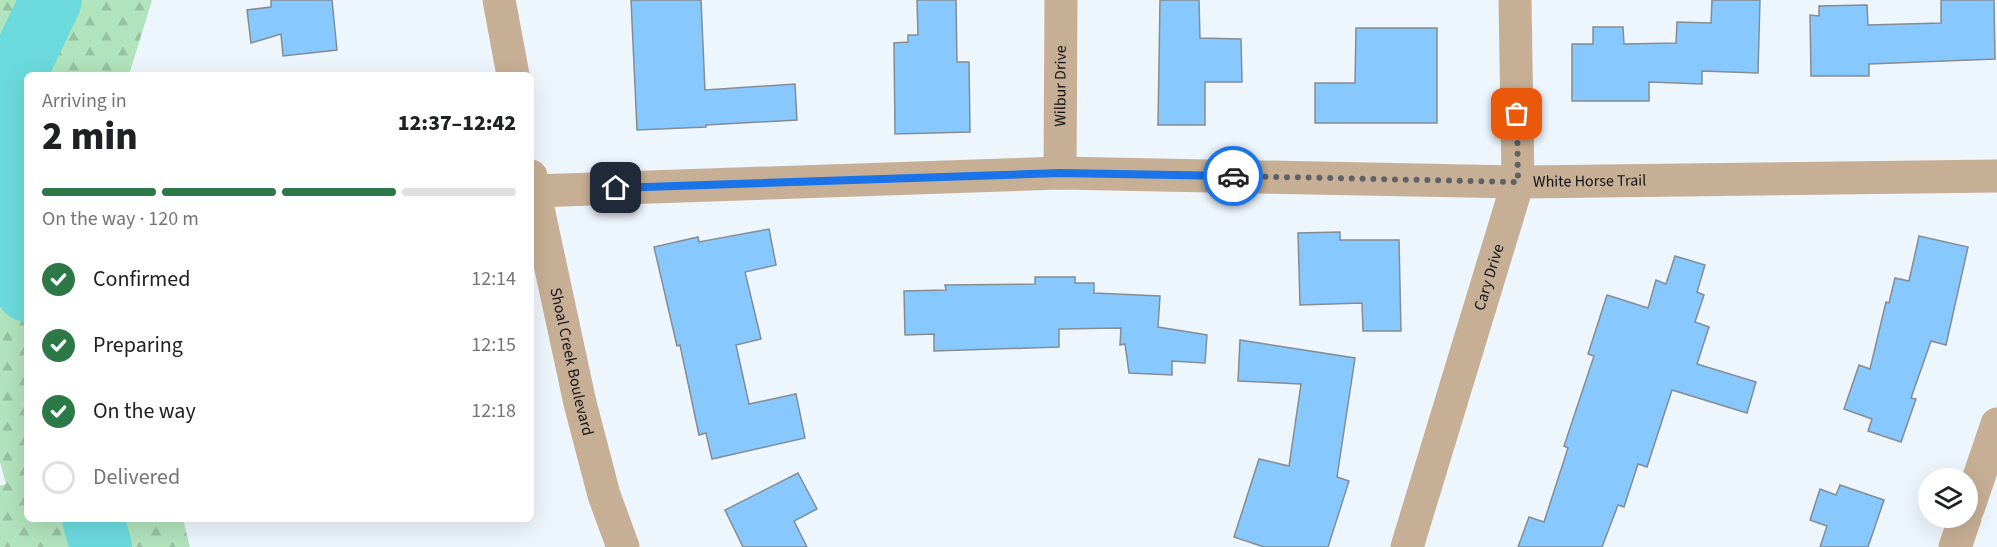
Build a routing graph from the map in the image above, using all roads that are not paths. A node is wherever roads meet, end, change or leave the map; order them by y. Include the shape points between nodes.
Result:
1 (499, 0) edge
2 (1061, 0) edge
3 (1515, 0) edge
4 (512, 72) edge
5 (1060, 173) junction
6 (1997, 176) edge
7 (1518, 182) junction
8 (534, 183) edge
9 (534, 192) edge
10 (1997, 424) edge
11 (1978, 480) edge
12 (1962, 528) edge
13 (623, 547) edge
14 (1407, 547) edge
15 (1955, 547) edge

1 - 4 street
2 - 5 street, Wilbur Drive
3 - 7 street, Cary Drive
5 - 7 street, White Horse Trail
5 - 8 street, White Horse Trail
6 - 7 street, White Horse Trail
7 - 14 street, Cary Drive
9 - 13 street, Shoal Creek Boulevard via 580,403 604,495
10 - 11 street
12 - 15 street

